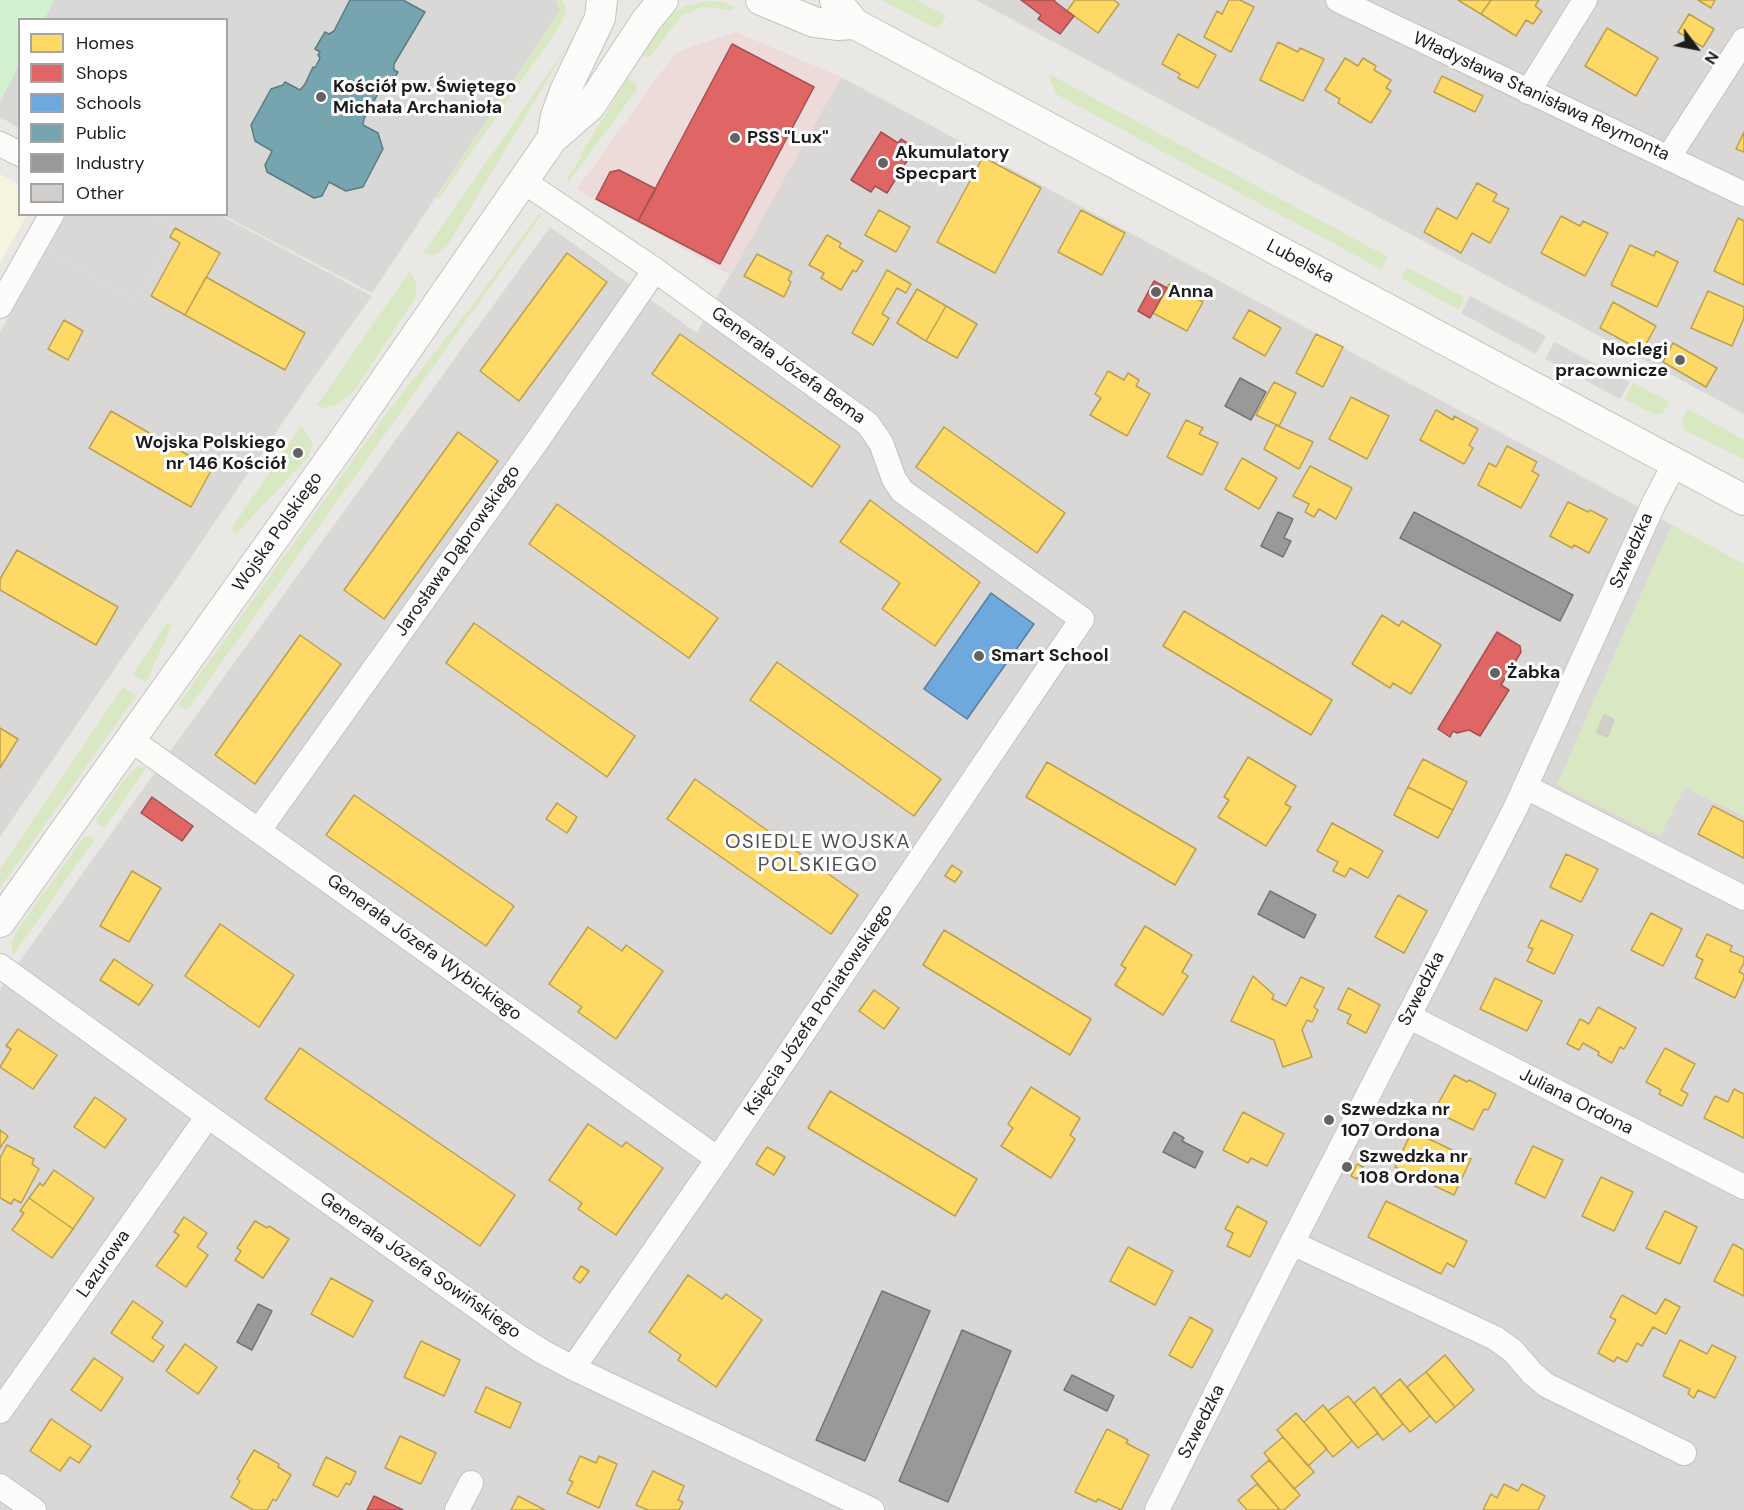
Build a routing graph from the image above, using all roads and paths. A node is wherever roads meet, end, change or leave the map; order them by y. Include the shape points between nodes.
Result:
1 (602, 0) edge
2 (663, 0) edge
3 (761, 0) edge
4 (835, 0) edge
5 (1338, 0) edge
6 (1585, 0) edge
7 (855, 24) junction
8 (1744, 40) edge
9 (1528, 92) junction
10 (552, 139) junction
11 (0, 144) edge
12 (18, 153) edge
13 (1668, 158) junction
14 (523, 181) junction
15 (1744, 194) edge
16 (51, 216) edge
17 (655, 270) junction
18 (0, 306) edge
19 (1675, 463) junction
20 (1744, 500) edge
21 (1082, 619) joint
22 (130, 739) junction
23 (1526, 787) junction
24 (260, 830) junction
25 (1744, 898) edge
26 (0, 922) edge
27 (0, 966) edge
28 (1408, 1016) junction
29 (208, 1116) junction
30 (718, 1159) junction
31 (1744, 1187) edge
32 (1292, 1243) junction
33 (573, 1368) junction
34 (0, 1412) edge
35 (1684, 1453) dead end
36 (471, 1483) dead end
37 (0, 1486) edge
38 (34, 1510) edge
39 (458, 1510) edge
40 (872, 1510) edge
41 (1157, 1510) edge

1 - 10 street, Wojska Polskiego via 600,18 556,116
2 - 10 street, Wojska Polskiego via 590,106
3 - 7 street, Lubelska via 814,22
4 - 7 street, Lubelska
5 - 9 street, Władysława Stanisława Reymonta
6 - 9 street
7 - 19 street, Lubelska
8 - 13 street
9 - 13 street, Władysława Stanisława Reymonta
10 - 14 street, Wojska Polskiego
11 - 12 street
13 - 15 street, Władysława Stanisława Reymonta
14 - 17 street, Generała Józefa Bema
14 - 22 street, Wojska Polskiego
16 - 18 street
17 - 21 street, Generała Józefa Bema via 868,424 877,435 902,491
17 - 24 street, Jarosława Dąbrowskiego
19 - 20 street, Lubelska
19 - 23 street, Szwedzka
21 - 30 street, Księcia Józefa Poniatowskiego
22 - 24 street, Generała Józefa Wybickiego
22 - 26 street, Wojska Polskiego
23 - 25 street
23 - 28 street, Szwedzka
24 - 30 street, Generała Józefa Wybickiego
27 - 29 street, Generała Józefa Sowińskiego
28 - 31 street, Juliana Ordona
28 - 32 street, Szwedzka
29 - 33 street, Generała Józefa Sowińskiego via 519,1337
29 - 34 street, Lazurowa
30 - 33 street, Księcia Józefa Poniatowskiego
32 - 35 street via 1496,1338 1546,1385
32 - 41 street, Szwedzka
33 - 40 street, Generała Józefa Sowińskiego
36 - 39 street
37 - 38 street

